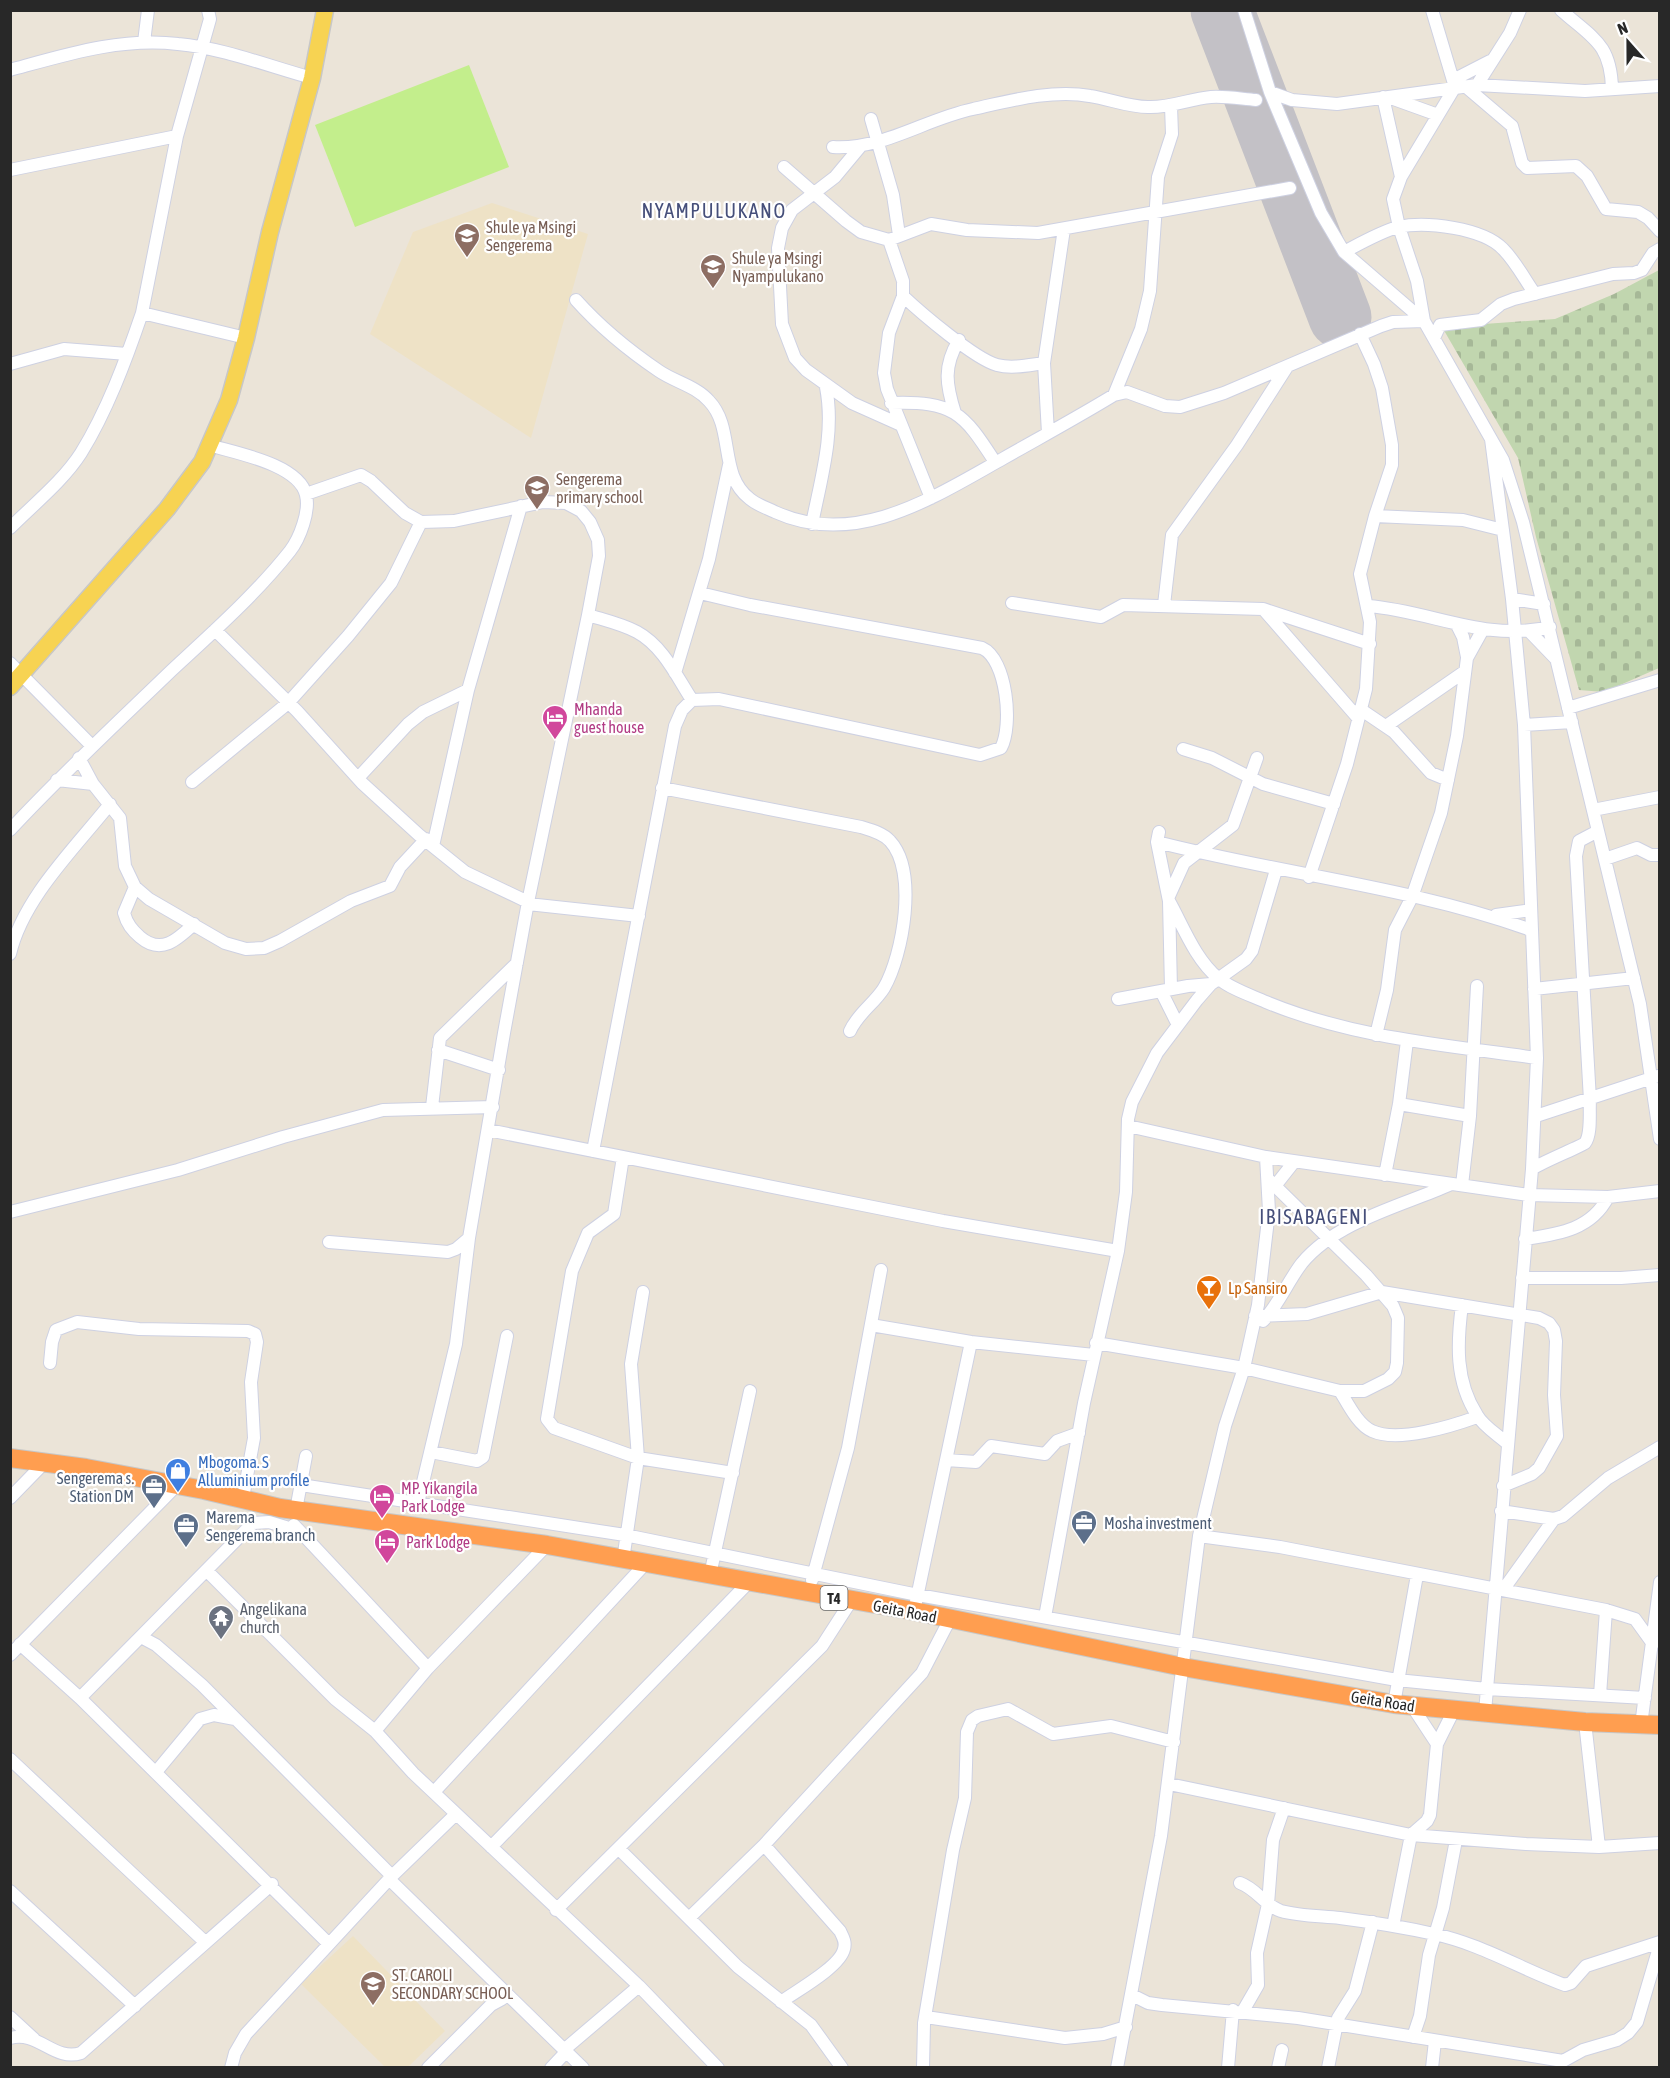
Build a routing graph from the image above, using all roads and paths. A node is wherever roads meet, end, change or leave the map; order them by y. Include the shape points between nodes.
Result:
1 (148, 10) edge
2 (208, 10) edge
3 (325, 10) edge
4 (1244, 10) edge
5 (1432, 10) edge
6 (1520, 10) edge
7 (1562, 10) edge
8 (144, 42) junction
9 (202, 47) junction
10 (1490, 61) junction
11 (10, 70) edge
12 (312, 78) junction
13 (1462, 85) junction
14 (1659, 86) edge
15 (1612, 89) junction
16 (1270, 92) junction
17 (1385, 97) junction
18 (1256, 100) dead end
19 (1171, 106) junction
20 (1438, 115) junction
21 (871, 119) dead end
22 (177, 136) junction
23 (877, 142) junction
24 (833, 147) dead end
25 (860, 147) junction
26 (784, 167) dead end
27 (10, 170) edge
28 (1401, 177) junction
29 (1290, 188) dead end
30 (814, 193) junction
31 (1156, 212) junction
32 (1399, 227) junction
33 (1064, 229) junction
34 (1659, 231) edge
35 (894, 238) junction
36 (1659, 249) edge
37 (1344, 252) junction
38 (1535, 294) junction
39 (903, 296) junction
40 (576, 300) dead end
41 (142, 313) junction
42 (1430, 324) junction
43 (1360, 334) junction
44 (246, 338) junction
45 (959, 340) junction
46 (126, 354) junction
47 (1044, 363) junction
48 (10, 364) edge
49 (1287, 368) junction
50 (826, 387) junction
51 (1114, 395) junction
52 (891, 403) junction
53 (955, 413) junction
54 (899, 424) junction
55 (1048, 433) junction
56 (1491, 439) junction
57 (209, 445) junction
58 (995, 462) junction
59 (729, 465) junction
60 (306, 494) junction
61 (931, 498) junction
62 (521, 506) junction
63 (1375, 516) junction
64 (422, 522) junction
65 (812, 524) junction
66 (10, 528) edge
67 (1503, 530) junction
68 (700, 593) junction
69 (1512, 599) junction
70 (1012, 603) dead end
71 (1544, 604) junction
72 (1164, 605) junction
73 (1368, 606) junction
74 (1263, 609) junction
75 (588, 615) junction
76 (1457, 625) junction
77 (1550, 627) junction
78 (214, 630) junction
79 (1482, 631) junction
80 (1530, 632) junction
81 (1516, 633) junction
82 (1370, 644) junction
83 (1467, 658) junction
84 (1557, 660) junction
85 (10, 663) edge
86 (1464, 672) junction
87 (675, 673) junction
88 (1659, 680) edge
89 (16, 681) edge
90 (468, 690) junction
91 (692, 700) junction
92 (288, 703) junction
93 (1568, 708) junction
94 (1359, 713) junction
95 (1572, 722) junction
96 (1524, 725) junction
97 (1386, 726) junction
98 (92, 746) junction
99 (1184, 749) dead end
100 (79, 758) junction
101 (1257, 758) dead end
102 (1250, 777) junction
103 (358, 778) junction
104 (57, 780) junction
105 (1448, 780) junction
106 (192, 782) dead end
107 (93, 784) junction
108 (662, 789) junction
109 (1659, 797) edge
110 (110, 804) junction
111 (1334, 804) junction
112 (1593, 810) junction
113 (10, 830) edge
114 (1598, 831) junction
115 (430, 843) junction
116 (1198, 853) junction
117 (1659, 855) edge
118 (1605, 858) junction
119 (1276, 870) junction
120 (1309, 876) junction
121 (135, 886) junction
122 (1412, 897) junction
123 (1169, 898) junction
124 (528, 903) junction
125 (1531, 910) junction
126 (639, 916) junction
127 (1491, 916) junction
128 (194, 924) junction
129 (1532, 930) junction
130 (10, 954) edge
131 (517, 963) junction
132 (1634, 978) junction
133 (1215, 981) junction
134 (1582, 982) junction
135 (1477, 986) dead end
136 (1534, 989) junction
137 (1166, 990) junction
138 (1118, 999) dead end
139 (1178, 1025) junction
140 (850, 1031) dead end
141 (1376, 1035) junction
142 (1407, 1041) junction
143 (1474, 1049) junction
144 (438, 1050) junction
145 (1537, 1058) junction
146 (499, 1070) junction
147 (1656, 1076) edge
148 (1590, 1100) junction
149 (1399, 1104) junction
150 (432, 1107) junction
151 (493, 1107) junction
152 (1470, 1116) junction
153 (1536, 1116) junction
154 (1128, 1126) junction
155 (488, 1130) junction
156 (1659, 1134) edge
157 (1659, 1139) edge
158 (593, 1151) junction
159 (623, 1157) junction
160 (1266, 1157) junction
161 (1294, 1161) junction
162 (1532, 1169) junction
163 (1385, 1175) junction
164 (1272, 1183) junction
165 (1455, 1185) junction
166 (1659, 1191) edge
167 (1529, 1195) junction
168 (1608, 1197) junction
169 (10, 1212) edge
170 (469, 1238) junction
171 (1330, 1239) junction
172 (1525, 1239) junction
173 (329, 1242) dead end
174 (1118, 1251) junction
175 (881, 1270) dead end
176 (1659, 1275) edge
177 (1522, 1278) junction
178 (643, 1292) dead end
179 (1383, 1292) junction
180 (1462, 1305) junction
181 (1518, 1315) junction
182 (1261, 1317) junction
183 (871, 1325) junction
184 (507, 1336) dead end
185 (971, 1342) junction
186 (1095, 1349) junction
187 (50, 1363) dead end
188 (1244, 1368) junction
189 (750, 1390) dead end
190 (1340, 1391) junction
191 (1477, 1417) junction
192 (1078, 1433) junction
193 (1508, 1444) junction
194 (1659, 1447) edge
195 (431, 1452) junction
196 (306, 1456) dead end
197 (10, 1458) edge
198 (638, 1458) junction
199 (946, 1460) junction
200 (46, 1461) junction
201 (733, 1473) junction
202 (177, 1485) junction
203 (301, 1485) junction
204 (1503, 1486) junction
205 (10, 1498) edge
206 (243, 1498) junction
207 (418, 1503) junction
208 (288, 1509) junction
209 (1501, 1512) junction
210 (1554, 1519) junction
211 (299, 1530) junction
212 (627, 1536) junction
213 (1199, 1536) junction
214 (547, 1545) junction
215 (715, 1553) junction
216 (623, 1560) junction
217 (646, 1563) junction
218 (207, 1571) junction
219 (814, 1573) junction
220 (710, 1575) junction
221 (1417, 1575) junction
222 (749, 1582) junction
223 (1659, 1582) edge
224 (1499, 1589) junction
225 (809, 1593) junction
226 (1659, 1598) edge
227 (851, 1601) junction
228 (916, 1603) junction
229 (1606, 1610) junction
230 (1045, 1617) junction
231 (950, 1620) junction
232 (141, 1637) junction
233 (1186, 1641) junction
234 (20, 1644) junction
235 (1653, 1644) junction
236 (10, 1655) edge
237 (1183, 1667) junction
238 (428, 1668) junction
239 (1397, 1680) junction
240 (1487, 1689) junction
241 (1600, 1695) junction
242 (81, 1698) junction
243 (1645, 1698) junction
244 (1394, 1704) junction
245 (1412, 1706) junction
246 (1454, 1710) junction
247 (1485, 1712) junction
248 (236, 1719) junction
249 (1584, 1722) junction
250 (1641, 1725) junction
251 (1659, 1725) edge
252 (375, 1731) junction
253 (1174, 1742) junction
254 (1437, 1744) junction
255 (10, 1759) edge
256 (156, 1772) junction
257 (1169, 1784) junction
258 (434, 1792) junction
259 (1284, 1808) junction
260 (456, 1814) junction
261 (1411, 1835) junction
262 (1456, 1840) junction
263 (1659, 1843) edge
264 (764, 1845) junction
265 (491, 1847) junction
266 (1599, 1847) junction
267 (619, 1849) junction
268 (391, 1878) junction
269 (1240, 1883) dead end
270 (272, 1884) junction
271 (10, 1891) edge
272 (1268, 1904) junction
273 (556, 1910) junction
274 (689, 1918) junction
275 (1373, 1922) junction
276 (1394, 1926) junction
277 (345, 1927) junction
278 (315, 1930) junction
279 (1436, 1935) junction
280 (205, 1942) junction
281 (1659, 1943) edge
282 (329, 1944) junction
283 (639, 1986) junction
284 (1132, 1995) junction
285 (502, 1999) dead end
286 (781, 2002) junction
287 (135, 2006) junction
288 (1238, 2011) junction
289 (10, 2017) edge
290 (926, 2017) junction
291 (1336, 2024) junction
292 (1126, 2027) junction
293 (1413, 2037) junction
294 (10, 2038) edge
295 (35, 2040) junction
296 (1436, 2041) junction
297 (566, 2050) junction
298 (1282, 2050) dead end
299 (1540, 2062) edge
300 (231, 2067) edge
301 (428, 2067) edge
302 (551, 2067) edge
303 (583, 2067) edge
304 (718, 2067) edge
305 (842, 2067) edge
306 (924, 2067) edge
307 (1117, 2067) edge
308 (1228, 2067) edge
309 (1278, 2067) edge
310 (1328, 2067) edge
311 (1432, 2067) edge

1 - 8 street
2 - 9 street via 210,19
3 - 12 main road
4 - 16 street
5 - 13 street
6 - 10 street via 1510,33
7 - 15 street via 1605,49
8 - 9 street
8 - 11 street via 106,46
9 - 12 street
9 - 22 street
10 - 13 street
10 - 13 street
12 - 44 main road
13 - 15 street
13 - 17 street
13 - 20 street
13 - 34 street via 1512,126 1522,163 1527,168 1576,166 1587,176 1606,209 1638,212
14 - 15 street
16 - 17 street via 1292,100 1329,103
16 - 37 street via 1321,213
17 - 20 street
17 - 28 street
18 - 19 street via 1212,97
19 - 23 street via 1128,105 1090,96 1056,95 970,109
19 - 31 street via 1172,134 1158,177
20 - 28 street
21 - 23 street
22 - 27 street
22 - 41 street
23 - 25 street
23 - 35 street via 893,195
24 - 25 street
25 - 30 street via 835,177
26 - 30 street
28 - 32 street via 1393,199
29 - 31 street
30 - 35 street via 861,232
30 - 50 street via 792,210 782,228 778,248 782,314 795,358
31 - 33 street
31 - 51 street via 1150,291 1141,329
32 - 37 street
32 - 38 street via 1450,227 1488,238 1503,249
32 - 42 street
33 - 35 street via 1003,233 931,224
33 - 47 street
35 - 39 street
36 - 38 street via 1634,273 1603,276
37 - 42 street
38 - 42 street via 1507,301 1481,320
39 - 45 street
39 - 52 street via 885,357 884,373
40 - 59 street via 623,345 711,403 723,431
41 - 44 street
41 - 46 street
42 - 43 street via 1394,322
42 - 56 street via 1434,338
43 - 49 street
43 - 63 street via 1382,388 1392,445 1388,484
44 - 57 main road via 229,400
45 - 47 street via 988,362 1000,366
45 - 53 street via 946,369 946,384
46 - 48 street via 64,349
46 - 66 street via 80,455
47 - 55 street
49 - 51 street via 1180,407 1165,406 1127,392
49 - 72 street via 1172,535
50 - 54 street via 866,411
50 - 65 street via 828,449
51 - 55 street
52 - 53 street via 926,402
52 - 54 street
53 - 58 street via 974,429
54 - 61 street
55 - 58 street
56 - 67 street
56 - 71 street via 1514,491
57 - 60 street via 276,465 293,476
57 - 89 main road via 202,462 167,509
58 - 61 street
59 - 65 street via 738,486 751,500 790,519
59 - 68 street
60 - 64 street via 362,475 405,513
60 - 78 street via 305,515 291,549
61 - 65 street via 869,522
62 - 64 street via 454,520
62 - 75 street via 566,503 581,511 590,522 598,540 599,556
62 - 90 street
63 - 67 street via 1463,520
63 - 73 street via 1360,574
64 - 92 street via 391,583
67 - 69 street
68 - 87 street
68 - 91 street via 982,648 990,652 997,665 1009,711 1008,729 1001,748 980,755 719,699
69 - 71 street
69 - 81 street
70 - 72 street via 1101,617 1123,605
71 - 77 street
72 - 74 street
73 - 76 street via 1409,611
73 - 82 street
74 - 82 street
74 - 94 street
75 - 87 street via 636,632 658,649
75 - 124 street
76 - 79 street
76 - 83 street
77 - 80 street
77 - 84 street
78 - 92 street
78 - 98 street
79 - 81 street
79 - 83 street
80 - 81 street
80 - 84 street
81 - 96 street
82 - 94 street
83 - 86 street
84 - 93 street
85 - 89 street
86 - 97 street
86 - 105 street
87 - 91 street
88 - 93 street
89 - 98 street
90 - 103 street via 423,712 408,724
90 - 115 street
91 - 108 street via 675,726
92 - 103 street
92 - 106 street
93 - 95 street
94 - 97 street
94 - 111 street
95 - 96 street
95 - 112 street
96 - 125 street
97 - 105 street via 1420,764
98 - 100 street
99 - 102 street
100 - 104 street
100 - 107 street
101 - 102 street
102 - 111 street
102 - 116 street via 1233,825
103 - 115 street
104 - 107 street
104 - 113 street
105 - 122 street
107 - 110 street
108 - 126 street
108 - 140 street via 861,827 890,840 903,869 899,949 883,990 859,1015
109 - 112 street
110 - 121 street via 120,818 125,866
110 - 130 street via 35,898
111 - 120 street
112 - 114 street
114 - 118 street
114 - 134 street via 1585,836 1577,847
115 - 124 street via 465,872
115 - 128 street via 400,867 390,886 351,901 264,948 246,949 225,943
116 - 119 street
116 - 123 street via 1184,863
116 - 123 street via 1158,837
117 - 118 street via 1637,848
118 - 132 street
119 - 120 street
119 - 133 street via 1252,951
120 - 122 street
121 - 128 street
121 - 128 street via 124,913 130,927 149,944 170,944
122 - 127 street
122 - 141 street via 1395,930 1388,990
123 - 133 street
123 - 137 street
124 - 126 street
124 - 131 street
125 - 127 street
125 - 129 street
126 - 158 street
127 - 129 street
129 - 136 street
131 - 144 street via 440,1038
131 - 146 street
132 - 134 street
132 - 147 street
133 - 137 street
133 - 139 street
133 - 141 street via 1314,1020
134 - 136 street
134 - 148 street
135 - 143 street
136 - 145 street
137 - 138 street
137 - 139 street
139 - 154 street via 1141,1081
141 - 142 street
142 - 143 street
142 - 149 street
143 - 145 street
143 - 152 street
144 - 146 street
144 - 150 street
145 - 153 street
146 - 151 street
147 - 148 street
147 - 156 street
148 - 153 street
148 - 162 street via 1584,1144
149 - 152 street
149 - 163 street
150 - 151 street
150 - 169 street via 364,1114 178,1170
151 - 155 street
152 - 165 street
153 - 162 street
154 - 160 street
154 - 174 street via 1126,1192
155 - 158 street
155 - 170 street
156 - 157 street
158 - 159 street
159 - 174 street via 943,1221
159 - 198 street via 614,1214 588,1233 570,1276 547,1419 554,1428
160 - 161 street
160 - 164 street
161 - 163 street
161 - 164 street
162 - 167 street
163 - 165 street
164 - 171 street
164 - 182 street
165 - 167 street
165 - 171 street via 1362,1221
166 - 168 street
167 - 168 street
167 - 172 street
168 - 172 street via 1596,1216 1585,1224
170 - 173 street via 456,1250 448,1251
170 - 195 street via 456,1344
171 - 179 street
171 - 182 street via 1302,1264
172 - 177 street
174 - 186 street
175 - 183 street
176 - 177 street
177 - 181 street
178 - 198 street via 631,1364
179 - 180 street
179 - 182 street via 1307,1314
179 - 190 street via 1398,1318 1395,1372 1376,1387
180 - 181 street
180 - 191 street via 1458,1362
181 - 193 street
181 - 204 street via 1539,1318 1554,1330 1557,1436 1539,1468
182 - 188 street via 1252,1332
183 - 185 street
183 - 219 street via 848,1448
184 - 195 street via 483,1457 477,1461
185 - 186 street
185 - 199 street
186 - 188 street
186 - 192 street
187 - 206 street via 56,1330 77,1322 255,1334 250,1382 254,1438
188 - 190 street
188 - 213 street via 1225,1425
189 - 201 street
190 - 191 street via 1365,1426 1382,1434 1410,1434
191 - 193 street
192 - 199 street via 1058,1442 1045,1454 991,1446 976,1462
192 - 230 street
193 - 204 street
194 - 210 street via 1608,1478 1572,1511
195 - 207 street
196 - 203 street
197 - 200 highway, Geita Road / T4
198 - 201 street
198 - 212 street
199 - 228 street
200 - 202 highway, Geita Road / T4
200 - 205 street
201 - 215 street
202 - 206 highway, Geita Road / T4
202 - 234 street
203 - 207 street
203 - 208 street
204 - 209 street
206 - 208 highway, Geita Road / T4
207 - 212 street
208 - 211 street
208 - 214 highway, Geita Road / T4
209 - 210 street
209 - 224 street
210 - 224 street
211 - 218 street via 255,1522
211 - 238 street
212 - 215 street
212 - 216 street
213 - 221 street via 1280,1547
213 - 233 street
214 - 216 highway, Geita Road / T4
214 - 238 street
215 - 219 street
215 - 220 street
216 - 217 highway, Geita Road / T4
217 - 220 highway, Geita Road / T4
217 - 258 street
218 - 232 street
218 - 252 street via 335,1699
219 - 225 street
219 - 228 street
220 - 222 highway, Geita Road / T4
221 - 224 street
221 - 239 street
222 - 225 highway, Geita Road / T4
222 - 265 street
223 - 226 street
224 - 229 street
224 - 240 street
225 - 227 highway, Geita Road / T4
226 - 235 street
227 - 228 highway, Geita Road / T4
227 - 267 street via 822,1646
228 - 230 street
228 - 231 highway, Geita Road / T4
229 - 235 street via 1635,1619
229 - 241 street
230 - 233 street
231 - 237 highway, Geita Road / T4
231 - 264 street via 922,1673
232 - 242 street
232 - 248 street via 156,1645
233 - 237 street
233 - 239 street
234 - 236 street
234 - 242 street
235 - 243 street
237 - 244 highway, Geita Road / T4
237 - 253 street
238 - 252 street
239 - 240 street
239 - 244 street
240 - 241 street
240 - 247 street
241 - 243 street
242 - 256 street
243 - 250 street
244 - 245 highway, Geita Road / T4
245 - 246 highway, Geita Road / T4
245 - 254 street
246 - 247 highway, Geita Road / T4
246 - 254 street
247 - 249 highway, Geita Road / T4
248 - 256 street via 214,1715 201,1719
248 - 268 street
249 - 250 highway, Geita Road / T4
249 - 266 street
250 - 251 highway, Geita Road / T4
252 - 258 street
253 - 257 street
253 - 290 street via 1111,1725 1053,1734 1008,1709 972,1720 967,1732 965,1798
254 - 261 street via 1430,1815
255 - 280 street
256 - 270 street
257 - 259 street
257 - 284 street
258 - 260 street
259 - 261 street
259 - 272 street via 1273,1840
260 - 265 street
260 - 268 street
261 - 262 street
261 - 276 street
262 - 266 street
262 - 279 street
263 - 266 street
264 - 274 street
264 - 286 street via 845,1941 835,1964
265 - 273 street
267 - 273 street
267 - 274 street
268 - 277 street
268 - 297 street
269 - 272 street via 1252,1888
270 - 278 street
270 - 280 street
271 - 287 street
272 - 275 street via 1283,1912
272 - 288 street via 1257,1953 1257,1989
273 - 283 street
274 - 286 street via 738,1967
275 - 276 street
275 - 291 street via 1355,1991
276 - 279 street
277 - 278 street
277 - 282 street
278 - 282 street
279 - 281 street via 1489,1951 1515,1966 1565,1985 1591,1964
279 - 293 street
280 - 287 street
281 - 299 street via 1636,2022 1628,2033 1563,2061
282 - 300 street via 246,2034
283 - 297 street
283 - 304 street
284 - 288 street via 1162,2006
284 - 292 street
285 - 301 street via 491,2005
286 - 305 street via 811,2025
287 - 295 street via 90,2047 73,2055 65,2056
288 - 291 street
288 - 308 street
289 - 295 street
290 - 292 street via 1065,2038
290 - 306 street via 922,2041
291 - 293 street
291 - 310 street
292 - 307 street
293 - 296 street
294 - 295 street via 26,2036
296 - 299 street
296 - 311 street
297 - 302 street
297 - 303 street
298 - 309 street

